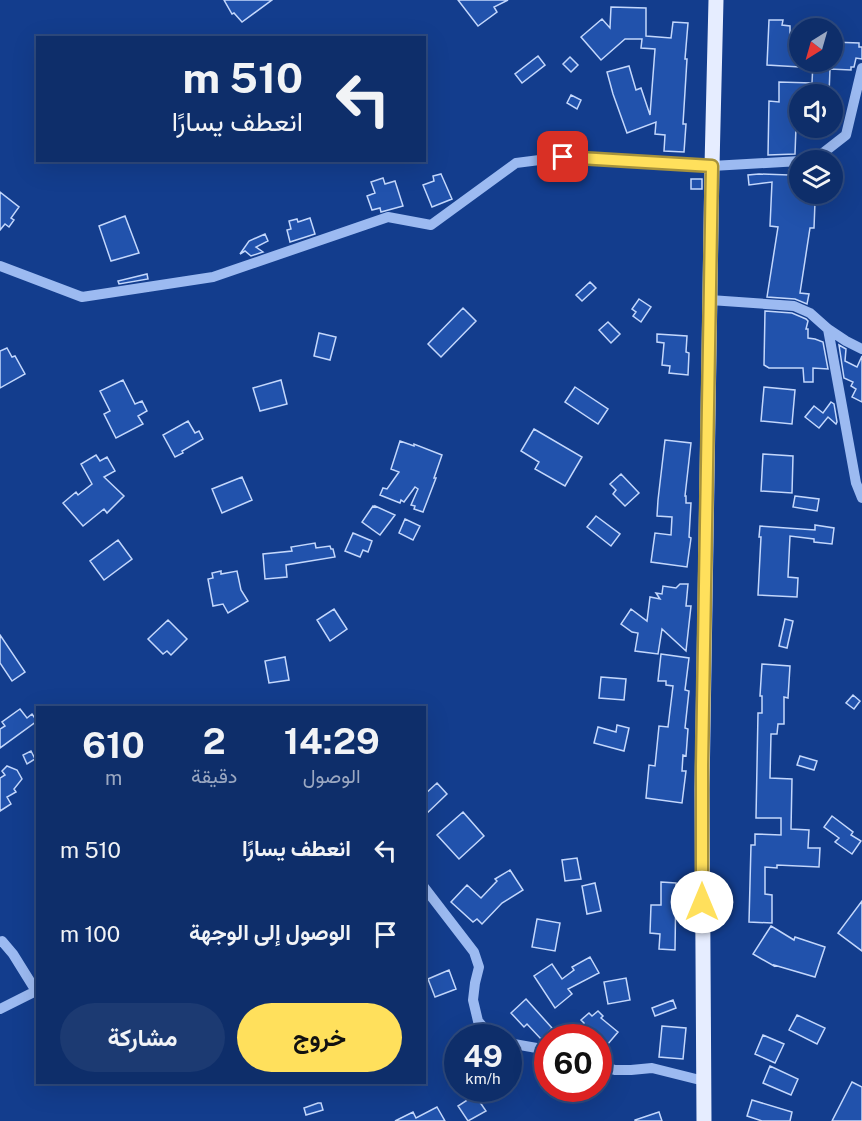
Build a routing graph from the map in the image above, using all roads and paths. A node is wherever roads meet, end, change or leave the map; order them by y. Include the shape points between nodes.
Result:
1 (716, 0) edge
2 (862, 68) edge
3 (859, 95) edge
4 (827, 150) edge
5 (789, 162) edge
6 (712, 166) junction
7 (0, 266) edge
8 (710, 300) junction
9 (828, 329) junction
10 (862, 349) edge
11 (862, 498) edge
12 (426, 890) edge
13 (0, 942) edge
14 (36, 989) edge
15 (36, 991) edge
16 (0, 1009) edge
17 (481, 1024) edge
18 (612, 1069) edge
19 (704, 1081) junction
20 (704, 1121) edge

1 - 6 main road
2 - 3 street
3 - 4 street via 846,135
5 - 6 street
6 - 7 street via 563,157 516,164 431,225 388,217 213,277 82,297
6 - 8 main road
8 - 9 street via 794,306 810,313
8 - 19 main road via 702,789
9 - 10 street
9 - 11 street
12 - 17 street via 474,952 479,967 473,1000
13 - 14 street via 13,954
15 - 16 street
18 - 19 street via 652,1068
19 - 20 main road

